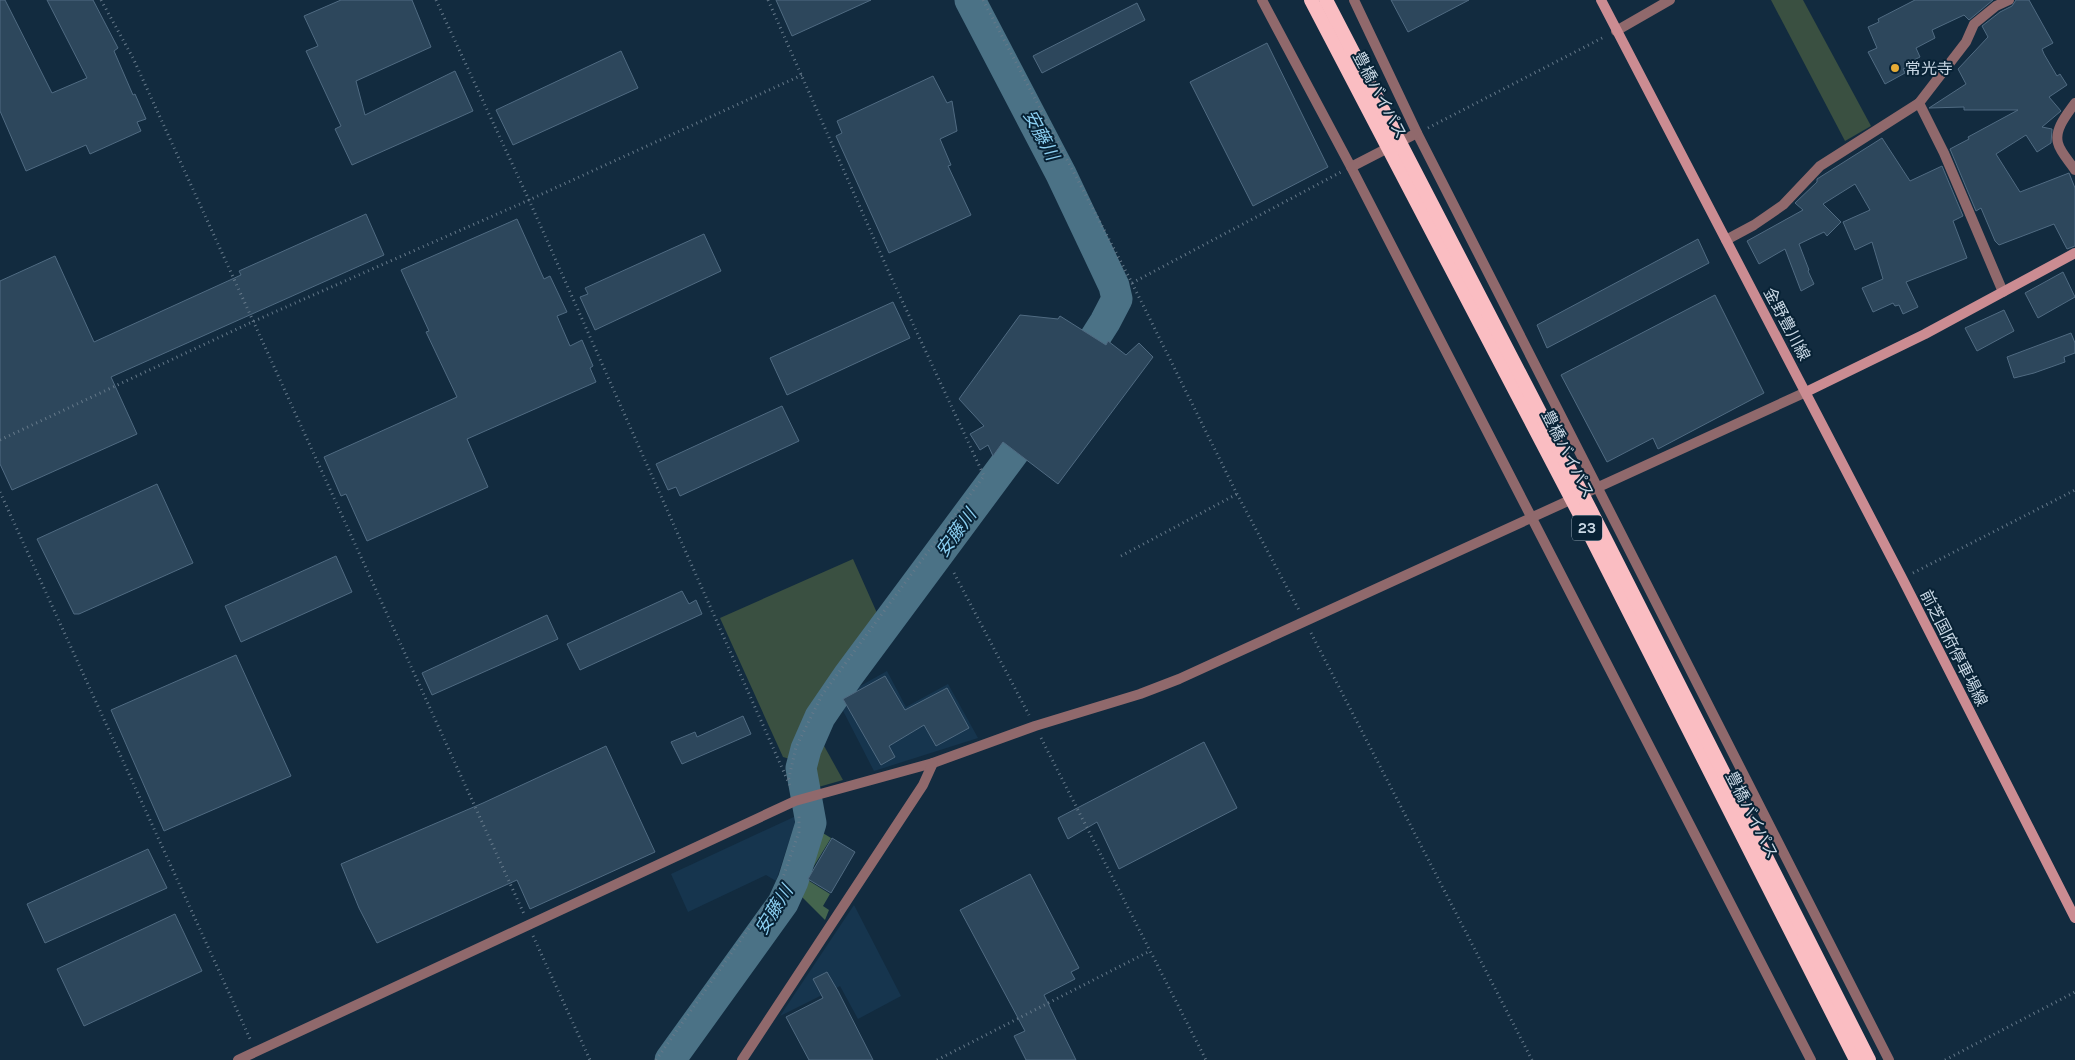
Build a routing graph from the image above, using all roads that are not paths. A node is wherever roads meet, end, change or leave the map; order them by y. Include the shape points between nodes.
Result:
1 (1262, 0) edge
2 (1312, 0) edge
3 (1326, 0) edge
4 (1354, 0) edge
5 (1601, 0) edge
6 (1670, 0) edge
7 (2009, 0) edge
8 (1616, 31) junction
9 (1919, 103) junction
10 (2075, 103) edge
11 (1417, 133) junction
12 (1351, 167) junction
13 (2075, 170) edge
14 (1726, 240) junction
15 (2075, 253) edge
16 (2002, 292) junction
17 (1806, 392) junction
18 (1598, 486) junction
19 (1532, 517) junction
20 (933, 763) junction
21 (2075, 918) edge
22 (238, 1060) edge
23 (742, 1060) edge
24 (1810, 1060) edge
25 (1856, 1060) edge
26 (1870, 1060) edge
27 (1888, 1060) edge

1 - 12 street
2 - 25 highway, 豊橋バイパス / 23, bridge via 1577,508
3 - 26 highway, 豊橋バイパス / 23, bridge
4 - 11 street
5 - 8 main road, 金野豊川線
6 - 8 street
7 - 9 street via 1974,24 1966,42
8 - 14 main road, 金野豊川線
9 - 14 street via 1820,166 1783,205 1754,226
9 - 16 street via 1944,153
10 - 13 street via 2063,119 2058,134 2058,143
11 - 12 street
11 - 18 street
12 - 19 street
14 - 17 main road, 金野豊川線
15 - 16 main road
16 - 17 main road
17 - 18 street
17 - 21 main road, 前芝国府停車場線
18 - 19 street
18 - 27 street
19 - 20 street via 1179,680
19 - 24 street
20 - 22 street via 797,800
20 - 23 street via 923,785

